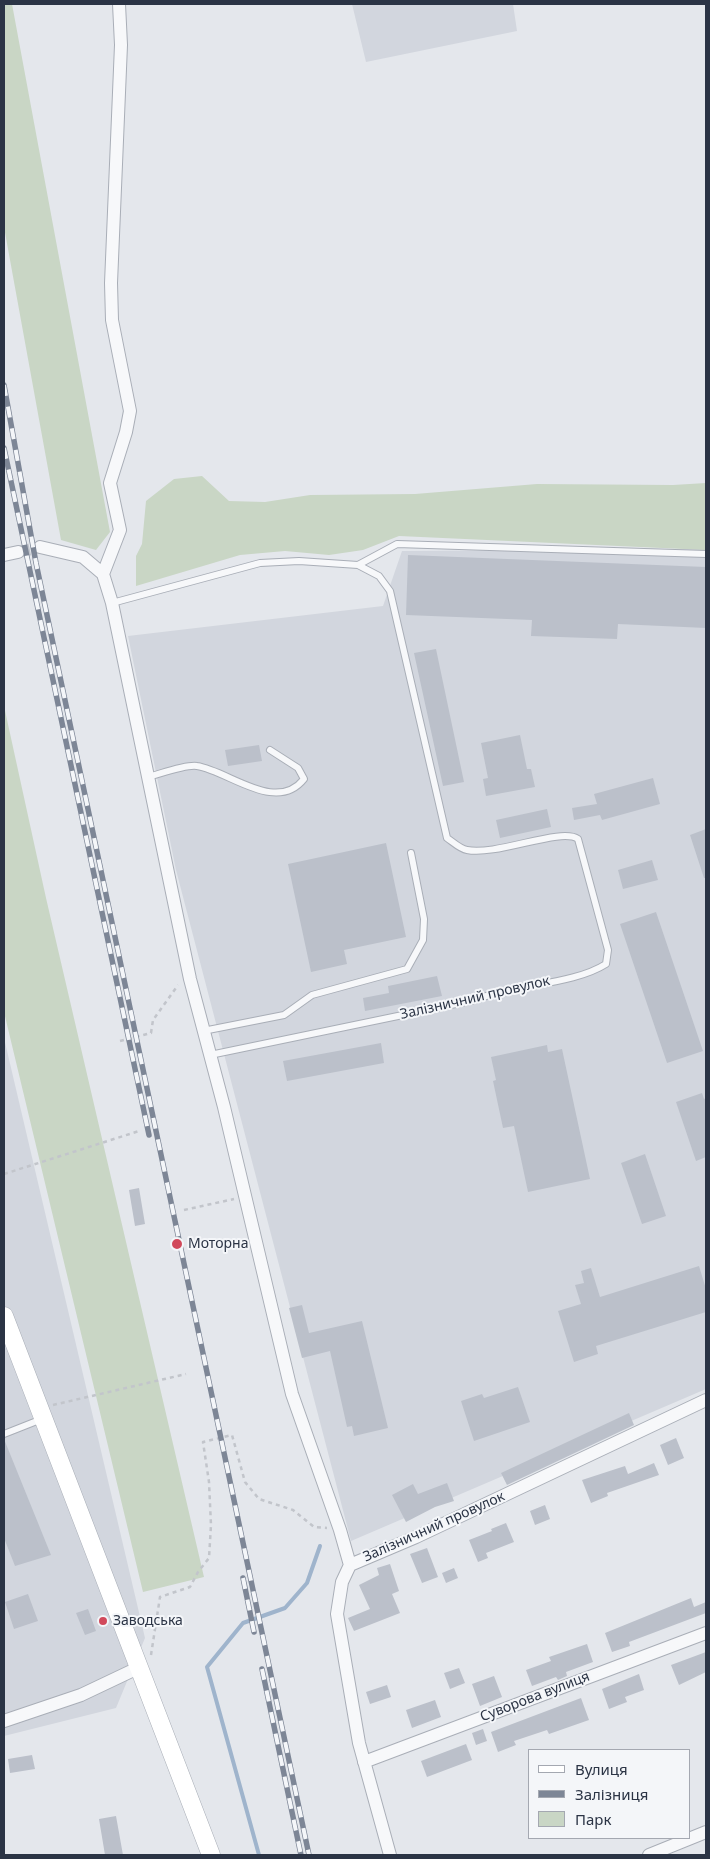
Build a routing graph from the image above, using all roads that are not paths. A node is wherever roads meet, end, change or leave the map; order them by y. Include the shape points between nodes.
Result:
1 (119, 4) edge
2 (40, 547) tunnel mouth
3 (18, 552) tunnel mouth
4 (706, 554) edge
5 (4, 555) edge
6 (358, 565) junction
7 (103, 574) junction
8 (112, 604) junction
9 (270, 750) dead end
10 (148, 776) junction
11 (411, 853) dead end
12 (203, 1031) junction
13 (210, 1055) junction
14 (4, 1316) edge
15 (706, 1400) edge
16 (41, 1414) junction
17 (4, 1434) edge
18 (350, 1565) junction
19 (706, 1633) edge
20 (140, 1667) junction
21 (4, 1721) edge
22 (364, 1762) junction
23 (706, 1832) edge
24 (690, 1838) edge
25 (689, 1839) edge
26 (211, 1855) edge
27 (390, 1855) edge
28 (649, 1855) edge

1 - 7 street via 121,45 112,320 130,411 110,483 120,530
2 - 7 street via 83,557
3 - 5 street
4 - 6 lane via 397,544
6 - 8 lane via 299,561 260,563
6 - 13 lane, Залізничний провулок via 379,576 390,591 447,838 465,850 493,851 565,834 573,835 578,839 608,950 606,964 592,973 495,992 475,1000
7 - 8 street
8 - 10 street
9 - 10 lane via 298,768 304,779 297,788 278,793 251,788 195,765
10 - 12 street
11 - 12 lane via 424,919 423,940 407,968 312,995 284,1015
12 - 13 street
13 - 18 street via 292,1394
14 - 16 main road
15 - 18 street, Залізничний провулок
16 - 17 lane
16 - 20 main road
18 - 22 street, Залізничний провулок via 342,1582 337,1614
19 - 22 street, Суворова вулиця
20 - 21 street via 81,1695
20 - 26 main road
22 - 27 street, Залізничний провулок
23 - 24 street
25 - 28 street

